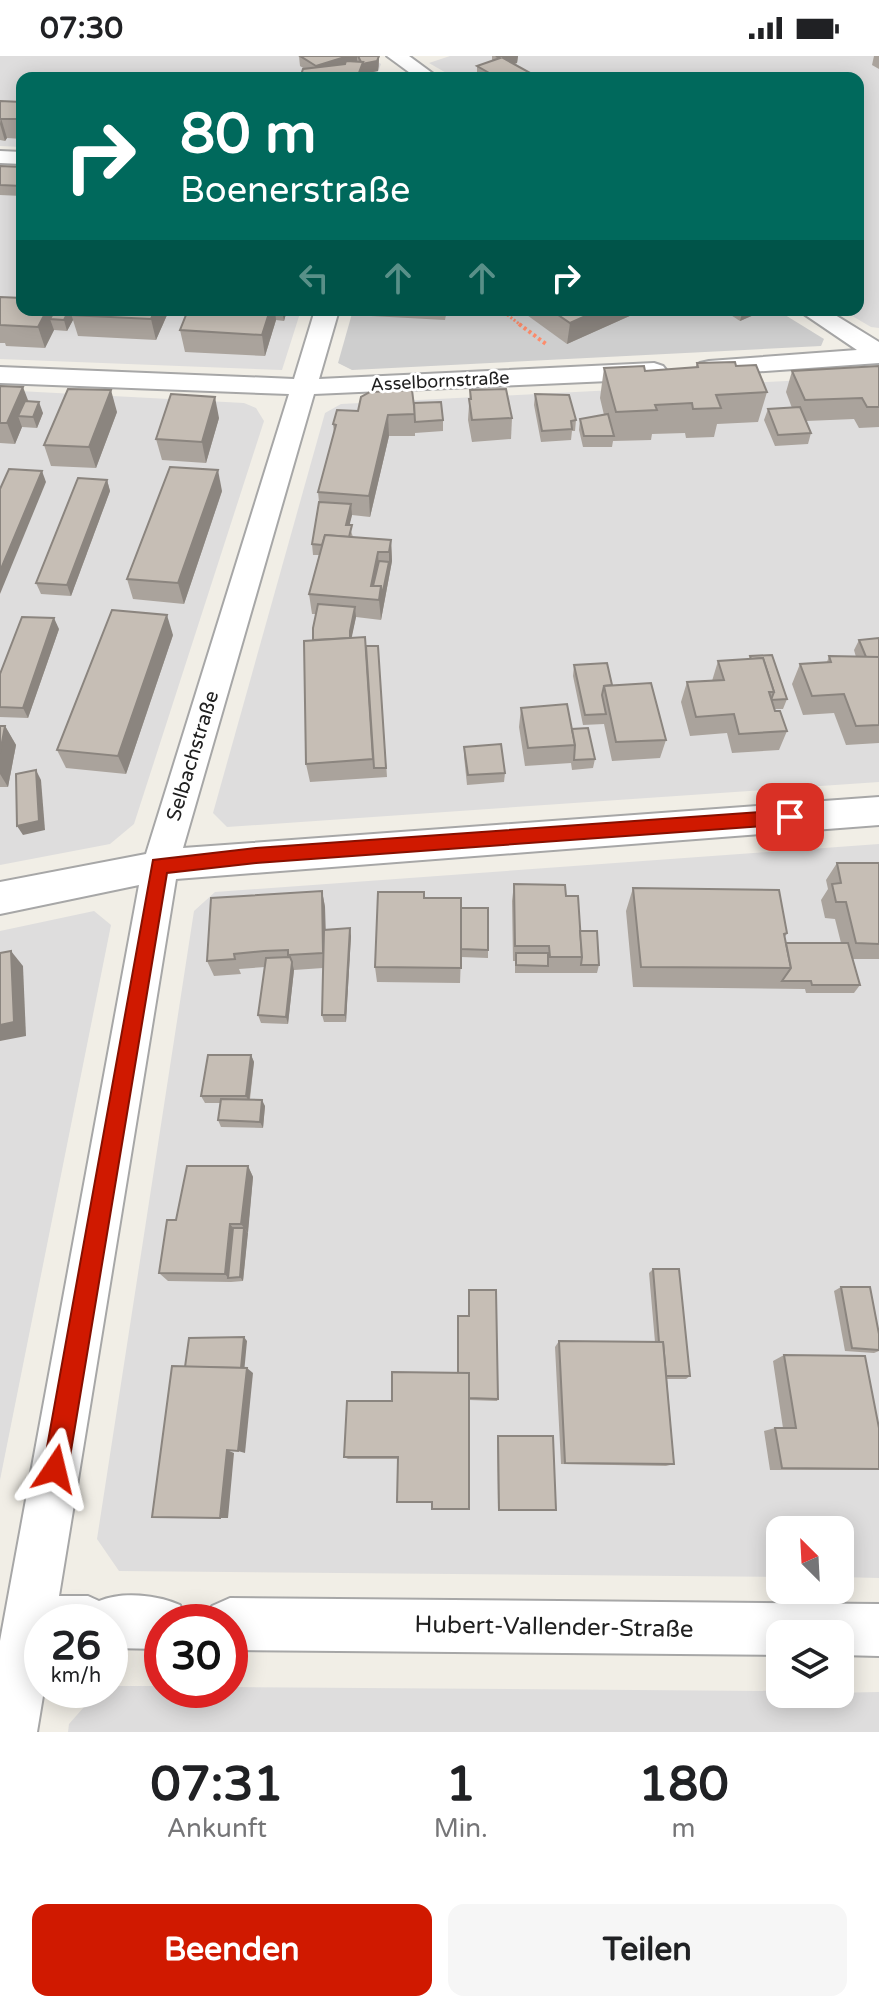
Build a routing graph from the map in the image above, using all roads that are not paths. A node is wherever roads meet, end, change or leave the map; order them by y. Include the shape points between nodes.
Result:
1 (396, 56) edge
2 (421, 72) edge
3 (325, 316) edge
4 (819, 316) edge
5 (879, 355) edge
6 (0, 375) edge
7 (304, 387) junction
8 (879, 811) edge
9 (160, 866) junction
10 (0, 898) edge
11 (32, 1604) edge
12 (248, 1624) edge
13 (879, 1630) edge
14 (24, 1650) edge
15 (10, 1732) edge

1 - 2 street
3 - 7 street, Selbachstraße
4 - 5 street
5 - 7 street, Asselbornstraße
6 - 7 street, Asselbornstraße
7 - 9 street, Selbachstraße
8 - 9 street
9 - 10 street
9 - 11 street, Selbachstraße
12 - 13 street, Hubert-Vallender-Straße
14 - 15 street, Selbachstraße

